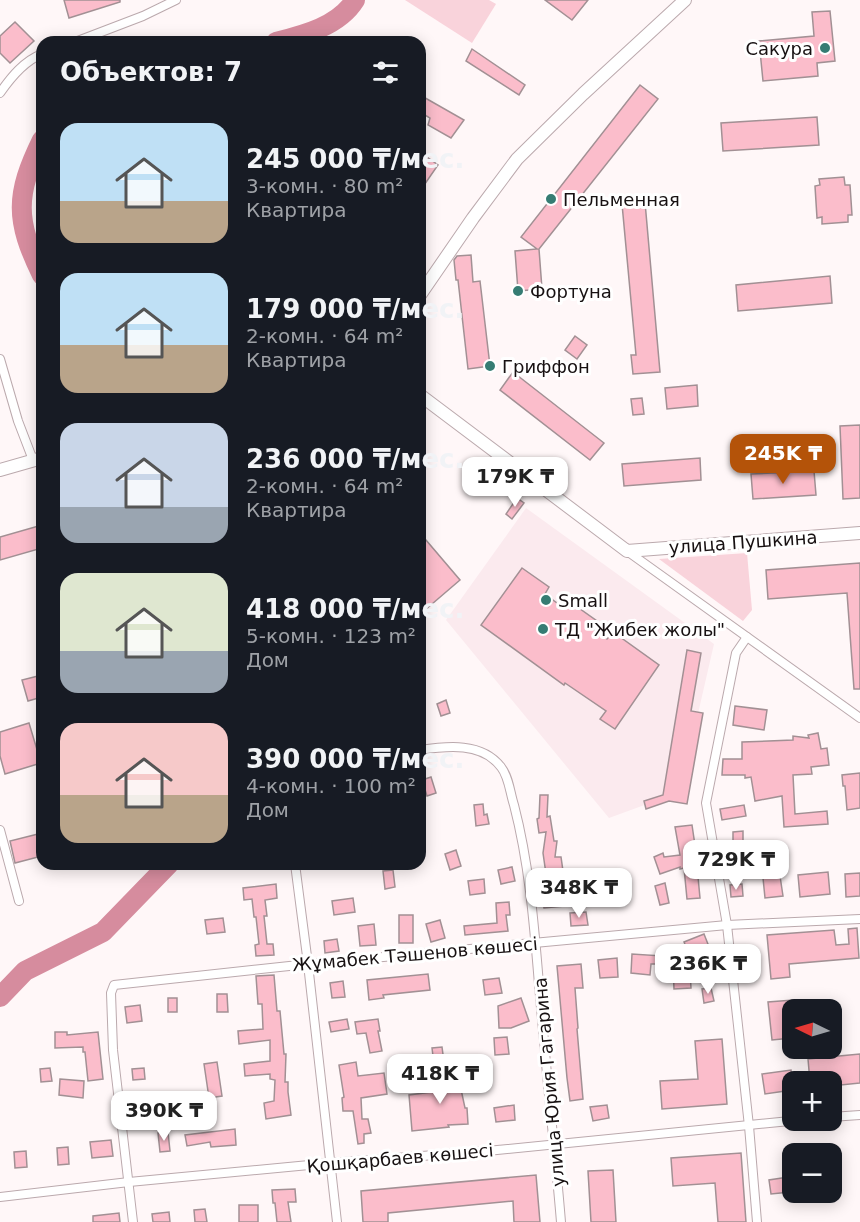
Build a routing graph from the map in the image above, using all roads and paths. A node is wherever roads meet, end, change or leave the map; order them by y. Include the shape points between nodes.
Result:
1 (176, 0) edge
2 (685, 0) edge
3 (91, 36) edge
4 (36, 56) edge
5 (0, 93) edge
6 (426, 286) edge
7 (0, 359) edge
8 (426, 398) edge
9 (36, 455) edge
10 (36, 460) edge
11 (0, 470) edge
12 (860, 533) edge
13 (627, 551) junction
14 (747, 637) junction
15 (860, 718) edge
16 (426, 749) edge
17 (0, 830) edge
18 (296, 870) edge
19 (19, 901) dead end
20 (860, 919) edge
21 (727, 925) junction
22 (536, 943) junction
23 (308, 964) junction
24 (860, 1114) edge
25 (842, 1116) edge
26 (782, 1122) edge
27 (749, 1126) junction
28 (554, 1143) junction
29 (330, 1163) junction
30 (129, 1182) junction
31 (0, 1197) edge
32 (133, 1222) edge
33 (337, 1222) edge
34 (561, 1222) edge
35 (757, 1222) edge

1 - 3 street
2 - 6 street via 517,159
4 - 5 street
7 - 9 street via 18,421
8 - 13 street
10 - 11 street
12 - 13 street, улица Пушкина
13 - 14 street
14 - 15 street
14 - 21 street via 736,652 706,803
16 - 22 street, улица Юрия Гагарина via 471,748 500,766 521,831
17 - 19 street
18 - 23 street
20 - 21 street, Жұмабек Тәшенов көшесі
21 - 22 street, Жұмабек Тәшенов көшесі
21 - 27 street
22 - 23 street, Жұмабек Тәшенов көшесі
22 - 28 street, улица Юрия Гагарина
23 - 29 street
23 - 30 street, Жұмабек Тәшенов көшесі via 114,985 113,1050
24 - 25 street
26 - 27 street, Қошқарбаев көшесі
27 - 28 street, Қошқарбаев көшесі
27 - 35 street
28 - 29 street, Қошқарбаев көшесі
28 - 34 street, улица Юрия Гагарина
29 - 30 street, Қошқарбаев көшесі
29 - 33 street
30 - 31 street, Қошқарбаев көшесі
30 - 32 street

